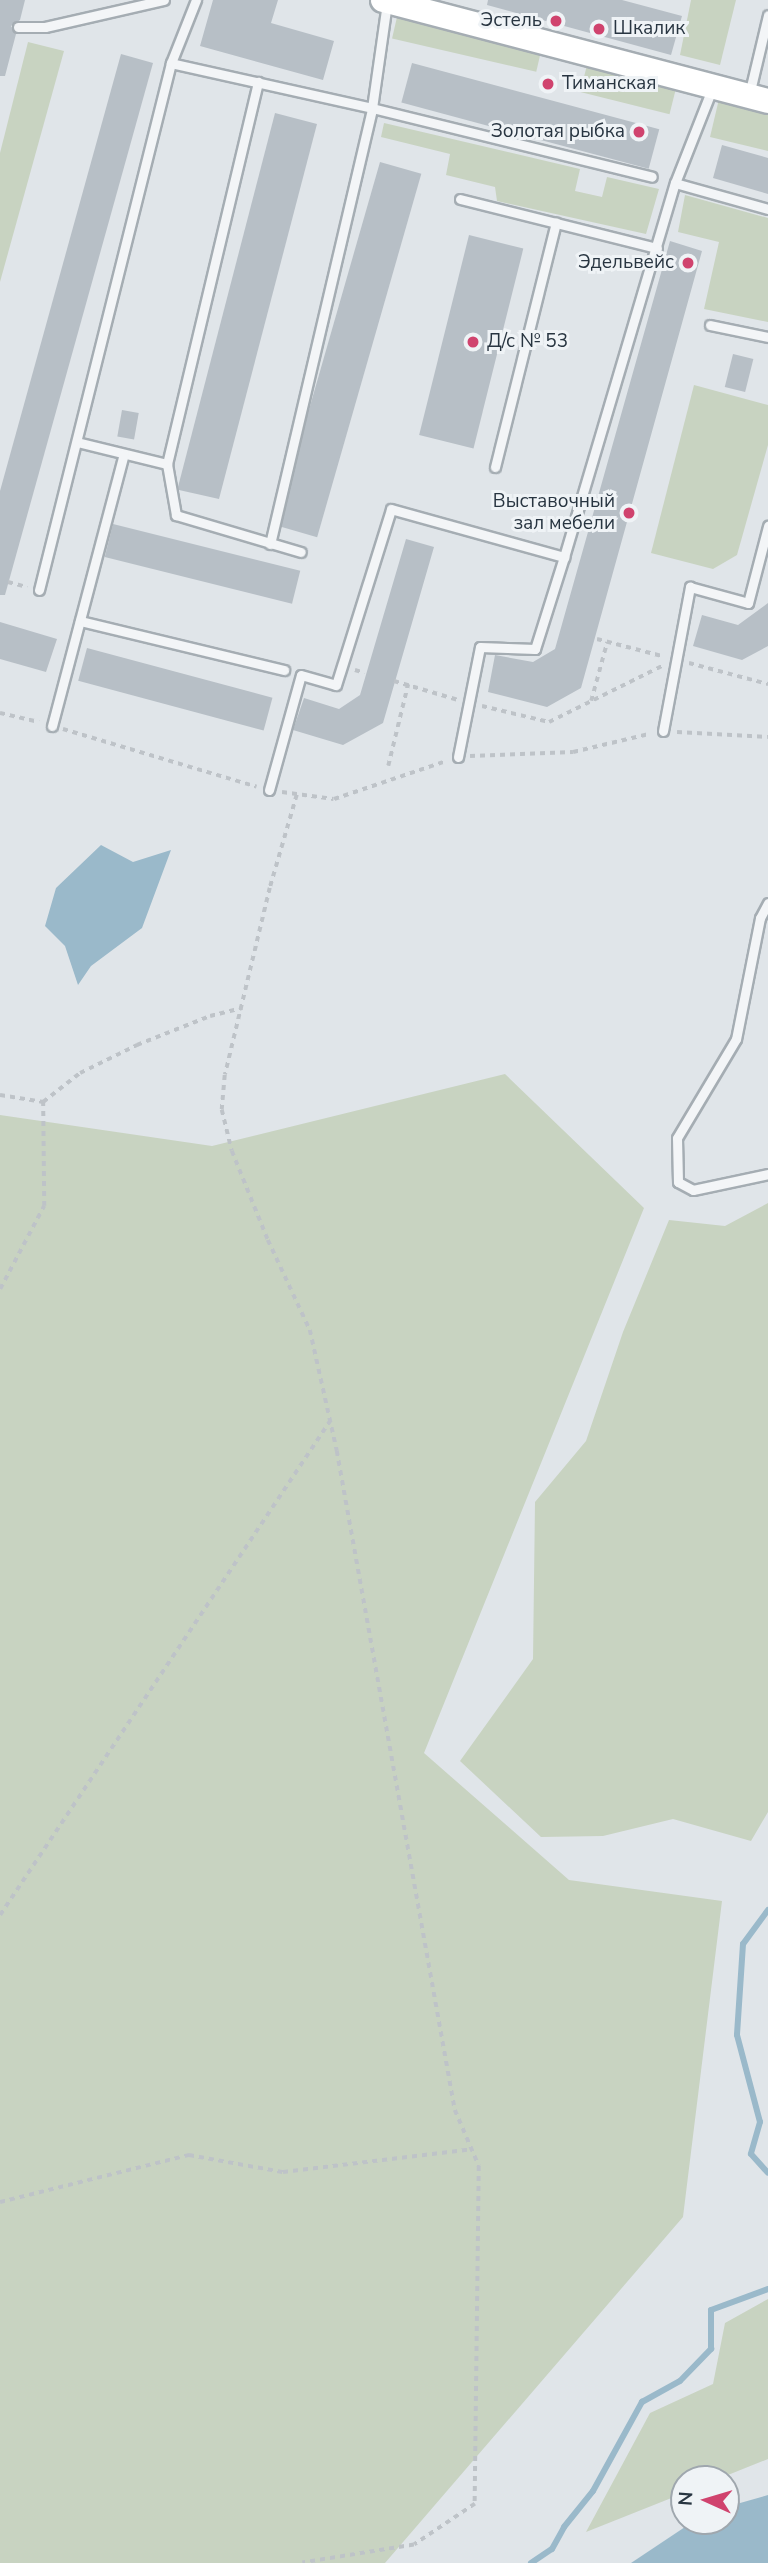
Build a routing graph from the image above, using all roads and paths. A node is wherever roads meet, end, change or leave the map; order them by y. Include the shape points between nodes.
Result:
1 (164, 0) edge
2 (196, 0) edge
3 (395, 2) edge
4 (768, 15) edge
5 (18, 27) dead end
6 (171, 63) junction
7 (258, 82) junction
8 (713, 87) junction
9 (758, 99) edge
10 (372, 108) junction
11 (652, 177) dead end
12 (675, 183) junction
13 (460, 199) dead end
14 (768, 209) edge
15 (556, 223) junction
16 (657, 248) junction
17 (710, 325) dead end
18 (768, 337) edge
19 (77, 442) junction
20 (124, 454) junction
21 (167, 464) junction
22 (495, 467) dead end
23 (768, 526) edge
24 (270, 544) junction
25 (301, 552) dead end
26 (564, 557) junction
27 (39, 590) dead end
28 (80, 621) junction
29 (597, 639) dead end
30 (607, 642) junction
31 (674, 659) junction
32 (284, 670) dead end
33 (394, 681) dead end
34 (408, 684) junction
35 (768, 684) edge
36 (590, 702) junction
37 (468, 703) junction
38 (0, 713) edge
39 (52, 726) junction
40 (663, 731) junction
41 (768, 737) edge
42 (458, 757) junction
43 (388, 766) dead end
44 (269, 790) junction
45 (297, 795) junction
46 (768, 903) edge
47 (242, 1008) junction
48 (0, 1095) edge
49 (43, 1101) junction
50 (768, 1174) edge
51 (0, 1289) edge
52 (330, 1421) junction
53 (0, 1915) edge
54 (472, 2149) junction
55 (0, 2202) edge
56 (302, 2563) edge

1 - 5 lane via 45,27
2 - 6 lane
3 - 8 street
3 - 10 lane
4 - 9 lane
6 - 7 lane
6 - 19 lane
7 - 10 lane
7 - 21 lane
8 - 9 street
8 - 12 lane
10 - 11 lane
10 - 24 lane
12 - 14 lane
12 - 16 lane
13 - 15 lane
15 - 16 lane
15 - 22 lane
16 - 26 lane
17 - 18 lane
19 - 20 lane
19 - 27 lane
20 - 21 lane
20 - 28 lane
21 - 24 lane via 176,515
23 - 31 lane via 748,603 690,587
24 - 25 lane
26 - 37 lane via 535,649 480,647
26 - 44 lane via 391,509 336,685 302,675
28 - 32 lane
28 - 39 lane
29 - 30 path
30 - 31 path
30 - 36 path
31 - 35 path
31 - 36 path
31 - 40 lane
33 - 34 path
34 - 37 path
34 - 43 path
36 - 37 path via 550,722
37 - 42 lane
38 - 39 path
39 - 44 path
40 - 41 path
40 - 42 path via 573,752
42 - 45 path via 334,799
44 - 45 path
45 - 47 path
46 - 50 lane via 760,918 736,1039 677,1139 678,1182 693,1190
47 - 49 path via 137,1045 80,1073
47 - 52 path via 225,1075 222,1110 232,1150 310,1330
48 - 49 path
49 - 51 path via 44,1206
52 - 53 path
52 - 54 path via 455,2110
54 - 55 path via 283,2172 189,2155
54 - 56 path via 479,2166 475,2504 414,2545

